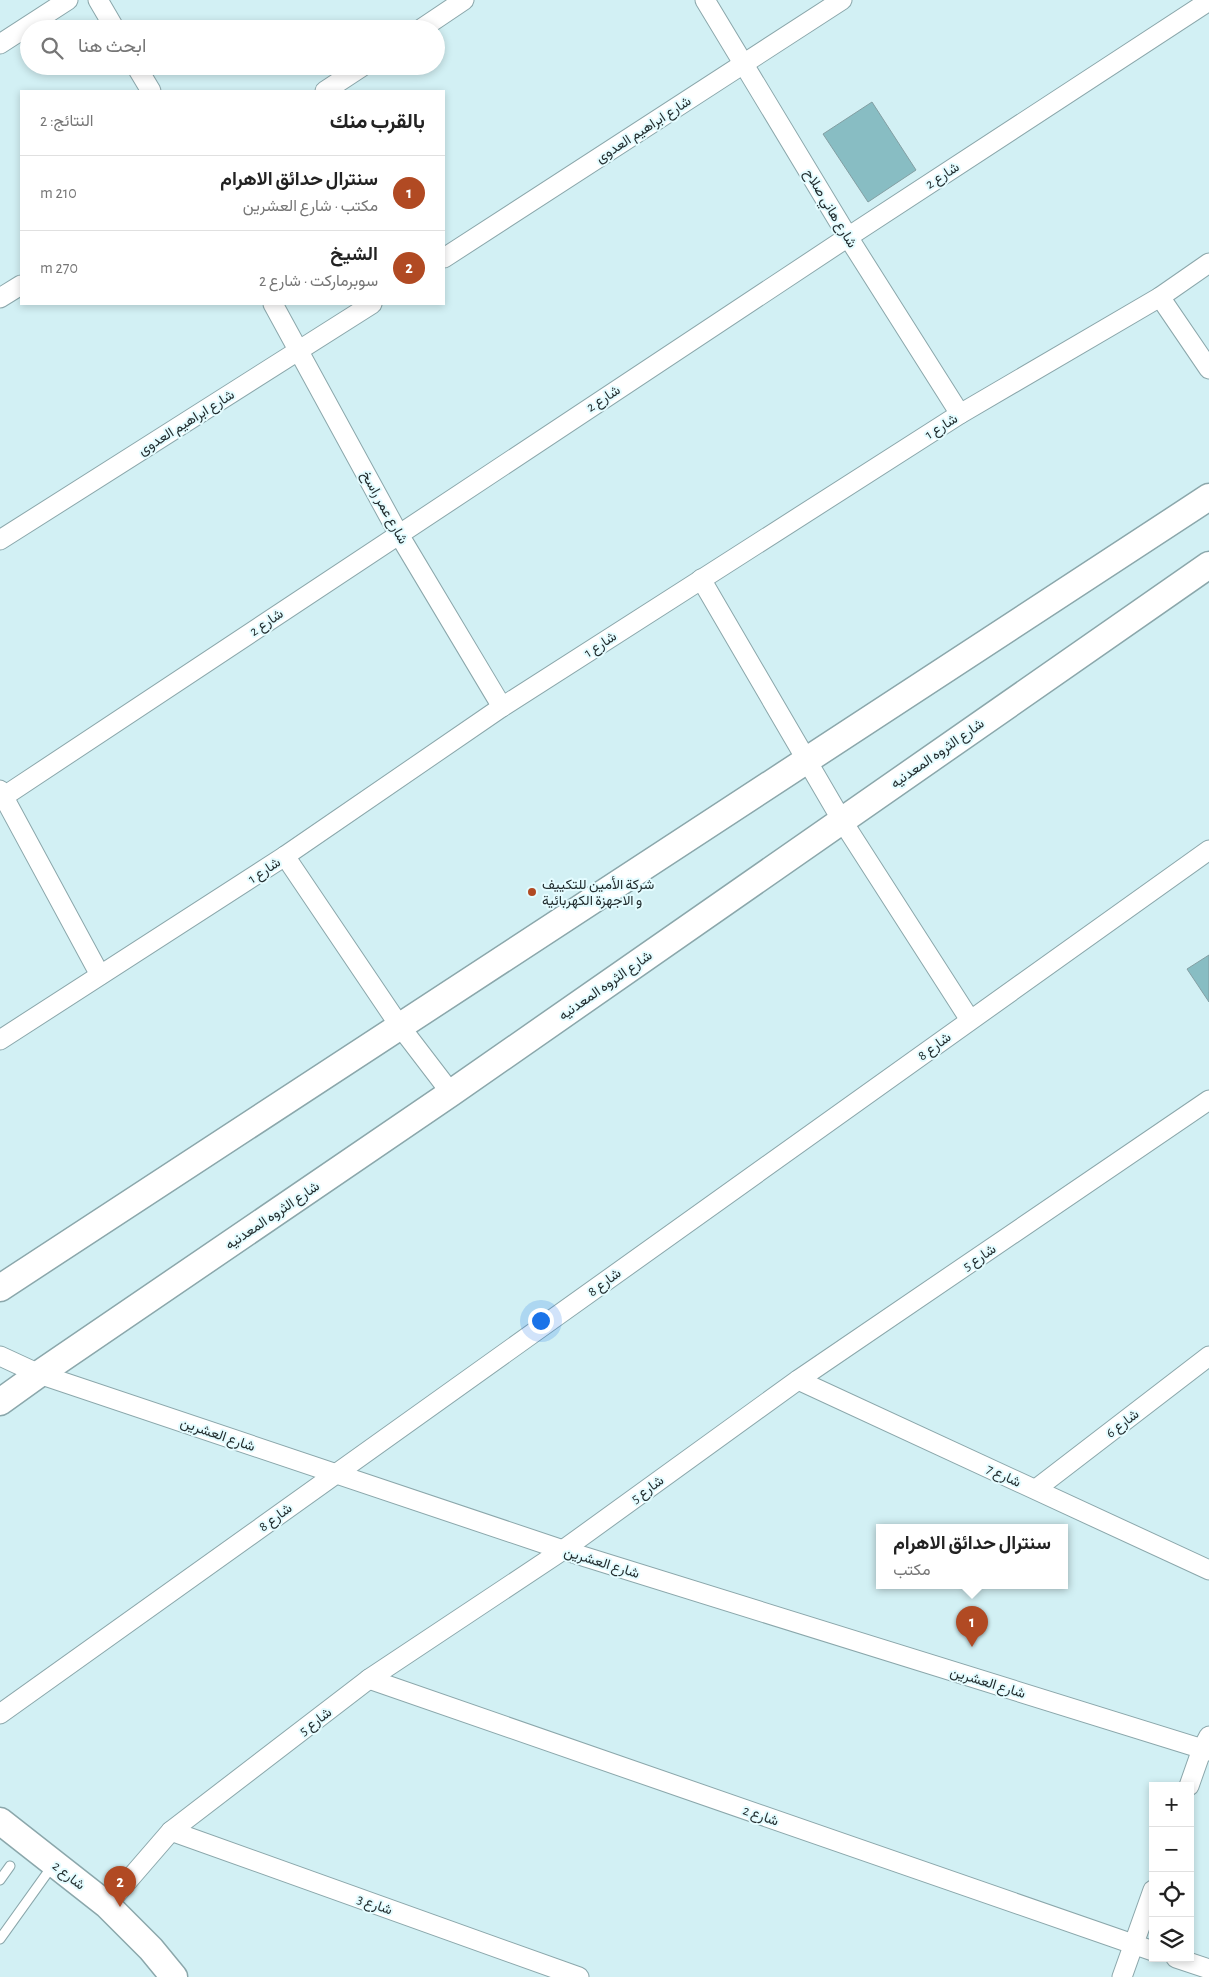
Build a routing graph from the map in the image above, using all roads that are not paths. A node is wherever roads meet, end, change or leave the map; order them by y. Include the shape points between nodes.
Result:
1 (68, 0) edge
2 (98, 0) edge
3 (464, 0) edge
4 (705, 0) edge
5 (842, 0) edge
6 (1209, 1) edge
7 (37, 20) edge
8 (110, 20) edge
9 (434, 20) edge
10 (20, 31) edge
11 (0, 44) edge
12 (745, 64) junction
13 (141, 75) edge
14 (349, 75) edge
15 (150, 90) edge
16 (327, 90) edge
17 (848, 237) junction
18 (445, 257) edge
19 (1209, 263) edge
20 (20, 286) edge
21 (1160, 297) junction
22 (0, 298) edge
23 (274, 305) edge
24 (370, 305) edge
25 (300, 350) junction
26 (1209, 369) edge
27 (960, 414) junction
28 (1209, 497) edge
29 (398, 533) junction
30 (0, 540) edge
31 (1209, 565) edge
32 (701, 579) junction
33 (502, 706) junction
34 (805, 759) junction
35 (1, 795) edge
36 (842, 819) junction
37 (1207, 854) edge
38 (285, 856) junction
39 (100, 975) junction
40 (970, 1020) junction
41 (400, 1026) junction
42 (0, 1040) edge
43 (451, 1093) junction
44 (1209, 1100) edge
45 (0, 1288) edge
46 (0, 1356) edge
47 (1209, 1356) edge
48 (39, 1374) junction
49 (798, 1380) junction
50 (0, 1402) edge
51 (336, 1474) junction
52 (1036, 1489) junction
53 (563, 1550) junction
54 (1209, 1570) edge
55 (370, 1679) junction
56 (0, 1714) edge
57 (1207, 1745) edge
58 (1191, 1782) edge
59 (0, 1822) edge
60 (171, 1831) junction
61 (54, 1863) junction
62 (10, 1866) dead end
63 (0, 1880) edge
64 (1149, 1901) edge
65 (107, 1904) junction
66 (0, 1939) edge
67 (1134, 1944) junction
68 (1149, 1950) edge
69 (1188, 1962) edge
70 (1209, 1969) edge
71 (553, 1973) edge
72 (174, 1977) edge
73 (579, 1977) edge
74 (1122, 1977) edge

1 - 7 street
2 - 8 street
3 - 9 street
4 - 12 street, شارع هاني صلاح
5 - 12 street, شارع ابراهيم العدوى
6 - 17 street, شارع 2
10 - 11 street
12 - 17 street, شارع هاني صلاح
12 - 18 street, شارع ابراهيم العدوى
13 - 15 street
14 - 16 street
17 - 27 street, شارع هاني صلاح
17 - 29 street, شارع 2
19 - 21 street, شارع 1
20 - 22 street
21 - 26 street
21 - 27 street, شارع 1
23 - 25 street, شارع عمر راسخ
24 - 25 street, شارع ابراهيم العدوى
25 - 29 street, شارع عمر راسخ
25 - 30 street, شارع ابراهيم العدوى
27 - 32 street, شارع 1
28 - 34 street
29 - 33 street, شارع عمر راسخ
29 - 35 street, شارع 2
31 - 36 street, شارع الثروه المعدنيه
32 - 33 street, شارع 1
32 - 34 street
33 - 38 street, شارع 1
34 - 36 street
34 - 41 street
35 - 39 street
36 - 40 street
36 - 43 street, شارع الثروه المعدنيه
37 - 40 street, شارع 8
38 - 39 street, شارع 1
38 - 41 street
39 - 42 street, شارع 1
40 - 51 street, شارع 8
41 - 43 street
41 - 45 street
43 - 48 street, شارع الثروه المعدنيه
44 - 49 street, شارع 5
46 - 48 street, شارع العشرين
47 - 52 street, شارع 6
48 - 50 street, شارع الثروه المعدنيه
48 - 51 street, شارع العشرين
49 - 52 street, شارع 7
49 - 53 street, شارع 5
51 - 53 street, شارع العشرين
51 - 56 street, شارع 8
52 - 54 street, شارع 7
53 - 55 street, شارع 5
53 - 57 street, شارع العشرين
55 - 60 street, شارع 5
55 - 67 street, شارع 2
57 - 58 street
59 - 61 street, شارع 2
60 - 65 street, شارع 5
60 - 71 street, شارع 3
61 - 65 street, شارع 2
61 - 66 lane
62 - 63 lane
64 - 67 street
65 - 72 street, شارع 2
67 - 68 street, شارع 2
67 - 74 street
69 - 70 street
71 - 73 street, شارع 3

